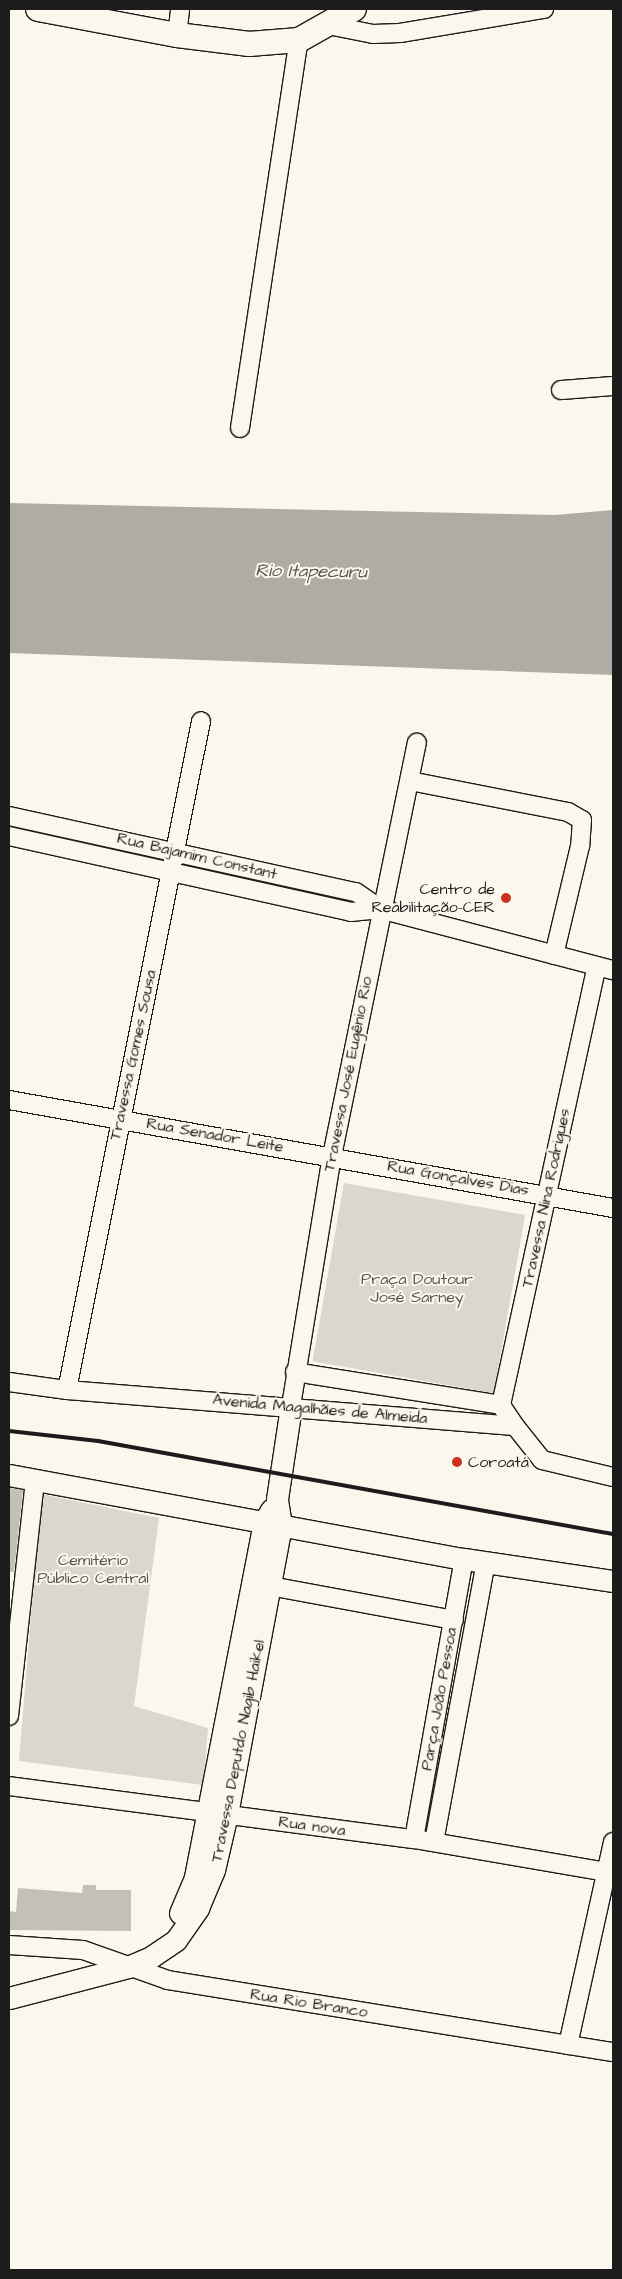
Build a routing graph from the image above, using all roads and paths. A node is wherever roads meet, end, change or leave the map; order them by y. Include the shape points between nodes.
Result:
1 (38, 9) edge
2 (180, 9) edge
3 (354, 9) edge
4 (544, 9) edge
5 (328, 24) junction
6 (177, 36) junction
7 (299, 40) junction
8 (613, 386) edge
9 (561, 390) dead end
10 (240, 428) dead end
11 (201, 721) dead end
12 (417, 743) dead end
13 (410, 781) junction
14 (9, 816) edge
15 (9, 836) edge
16 (176, 850) junction
17 (172, 872) junction
18 (380, 910) junction
19 (554, 954) junction
20 (605, 968) edge
21 (9, 1100) edge
22 (120, 1118) junction
23 (332, 1156) junction
24 (546, 1194) junction
25 (613, 1208) edge
26 (295, 1372) junction
27 (9, 1382) edge
28 (67, 1390) junction
29 (501, 1405) junction
30 (291, 1406) junction
31 (515, 1426) junction
32 (9, 1475) edge
33 (613, 1477) edge
34 (36, 1481) junction
35 (273, 1524) junction
36 (464, 1559) junction
37 (486, 1562) junction
38 (613, 1581) edge
39 (270, 1586) junction
40 (454, 1620) junction
41 (9, 1716) edge
42 (9, 1786) edge
43 (218, 1813) junction
44 (414, 1839) junction
45 (434, 1842) junction
46 (613, 1842) edge
47 (610, 1872) edge
48 (9, 1945) edge
49 (122, 1964) junction
50 (9, 1998) edge
51 (568, 2044) junction
52 (613, 2052) edge

1 - 6 main road
2 - 6 street
3 - 5 main road
4 - 5 street via 400,33 373,34
5 - 7 main road
6 - 7 main road via 249,44
7 - 10 street
8 - 9 street
11 - 16 street, Travessa Gomes Sousa
12 - 13 street, Travessa José Eugênio Rio
13 - 18 street, Travessa José Eugênio Rio
13 - 19 street via 568,812 582,820
14 - 16 street, Rua Bajamim Constant
15 - 17 street, Rua Bajamim Constant
16 - 17 street, Travessa Gomes Sousa
16 - 18 street, Rua Bajamim Constant via 356,892
17 - 18 street, Rua Bajamim Constant via 350,912
17 - 22 street, Travessa Gomes Sousa
18 - 19 street, Rua Bajamim Constant
18 - 23 street, Travessa José Eugênio Rio
19 - 20 street, Rua Bajamim Constant
20 - 24 street, Travessa Nina Rodrigues
21 - 22 street, Rua Senador Leite
22 - 23 street, Rua Senador Leite
22 - 28 street, Travessa Gomes Sousa
23 - 24 street, Rua Gonçalves Dias
23 - 26 street, Travessa José Eugênio Rio
24 - 25 street, Rua Gonçalves Dias
24 - 29 street, Travessa Nina Rodrigues
26 - 29 street
26 - 30 street, Travessa José Eugênio Rio
27 - 28 street, Avenida Magalhães de Almeida
28 - 30 street, Avenida Magalhães de Almeida
29 - 31 street
30 - 31 street, Avenida Magalhães de Almeida
30 - 35 street, Travessa Deputdo Nagib Haikel
31 - 33 street via 542,1460
32 - 34 street
34 - 35 street
34 - 41 street
35 - 36 street
35 - 39 street, Travessa Deputdo Nagib Haikel
35 - 43 street, Travessa Deputdo Nagib Haikel
36 - 37 street
36 - 40 street, Parça João Pessoa
37 - 38 street
37 - 45 street, Parça João Pessoa
39 - 40 street
39 - 43 street, Travessa Deputdo Nagib Haikel
40 - 44 street, Parça João Pessoa
42 - 43 street, Rua nova
43 - 44 street, Rua nova
43 - 49 street, Travessa Deputdo Nagib Haikel via 178,1918 158,1939
44 - 45 street, Rua nova
45 - 47 street, Rua nova
46 - 47 street
47 - 51 street
48 - 49 street, Rua Rio Branco via 83,1950
49 - 50 street, Travessa Deputdo Nagib Haikel
49 - 51 street, Rua Rio Branco via 177,1981
51 - 52 street, Rua Rio Branco

